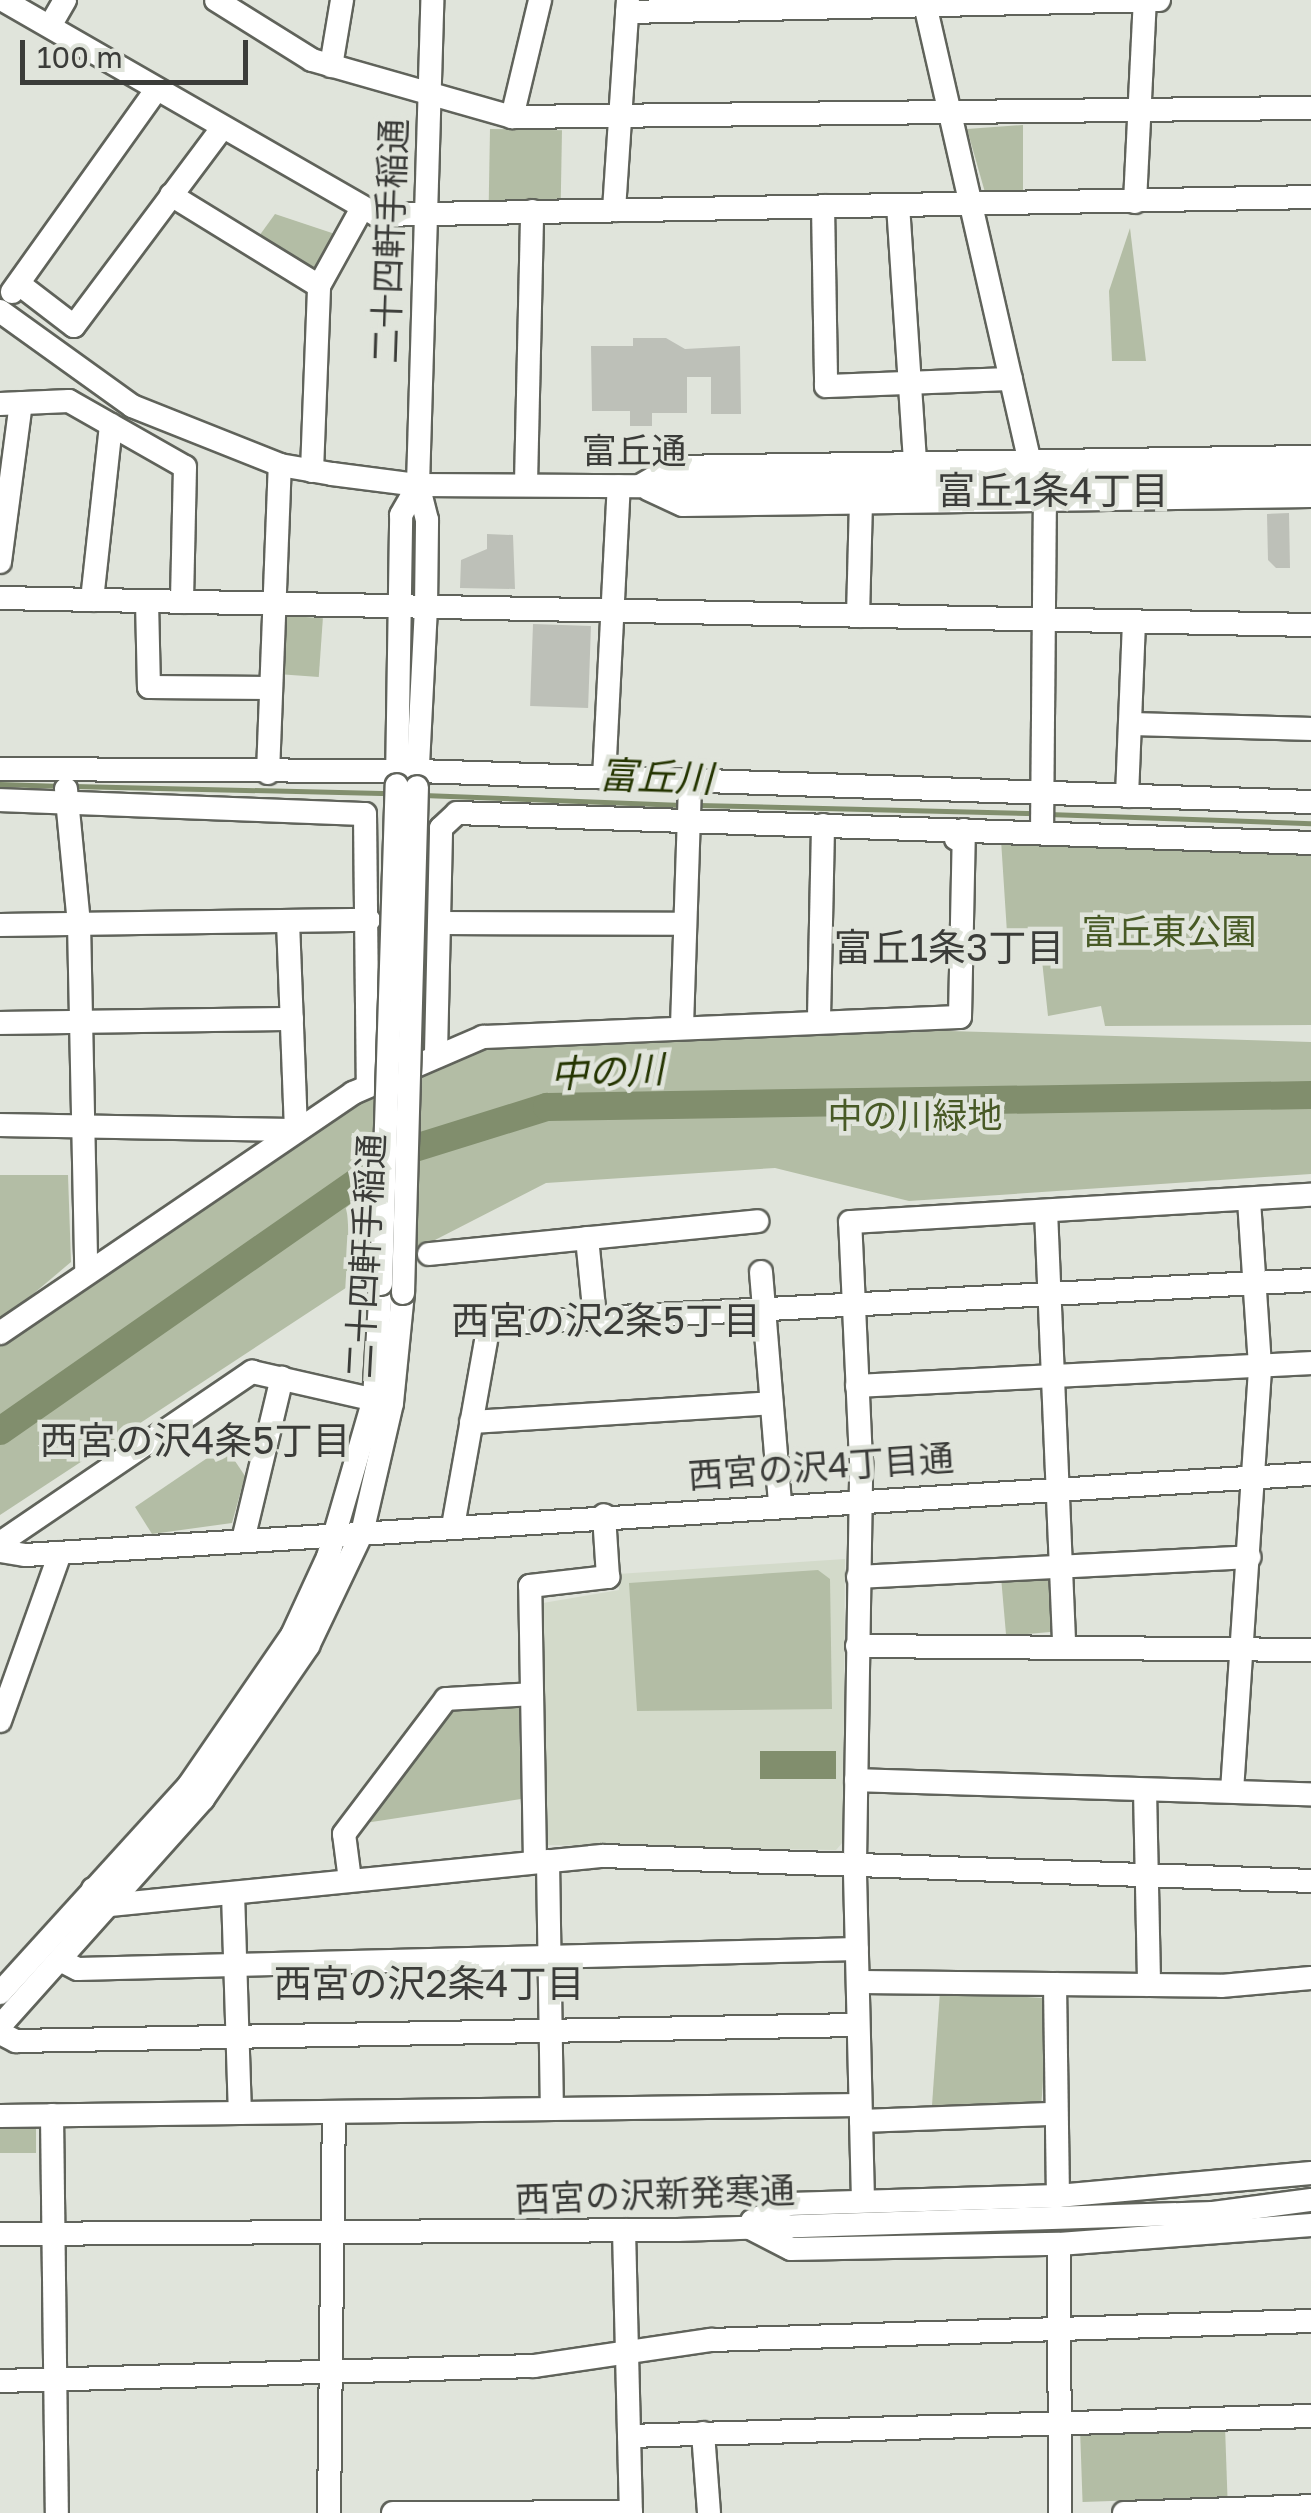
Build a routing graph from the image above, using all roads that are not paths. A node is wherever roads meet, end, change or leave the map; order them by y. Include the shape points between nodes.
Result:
1 (2, 0) edge
2 (66, 0) edge
3 (342, 0) edge
4 (432, 0) edge
5 (1145, 0) edge
6 (1159, 0) edge
7 (220, 1) edge
8 (538, 1) edge
9 (924, 3) edge
10 (628, 6) edge
11 (50, 26) junction
12 (331, 66) junction
13 (156, 90) junction
14 (429, 96) junction
15 (1311, 108) edge
16 (1141, 110) junction
17 (949, 112) junction
18 (618, 116) junction
19 (512, 117) junction
20 (222, 128) junction
21 (171, 196) junction
22 (1311, 197) edge
23 (1135, 202) junction
24 (972, 204) junction
25 (898, 205) junction
26 (823, 206) junction
27 (362, 208) junction
28 (614, 210) junction
29 (532, 211) junction
30 (423, 212) junction
31 (319, 286) junction
32 (10, 296) edge
33 (1011, 379) junction
34 (914, 383) junction
35 (11, 404) edge
36 (111, 424) junction
37 (1311, 457) edge
38 (1030, 461) junction
39 (914, 463) junction
40 (280, 465) junction
41 (312, 471) junction
42 (1311, 476) edge
43 (526, 483) junction
44 (418, 485) junction
45 (629, 486) junction
46 (1311, 496) edge
47 (1045, 501) junction
48 (861, 503) junction
49 (0, 562) edge
50 (0, 598) edge
51 (92, 600) junction
52 (148, 601) junction
53 (182, 602) junction
54 (272, 604) junction
55 (402, 606) junction
56 (426, 607) junction
57 (614, 611) junction
58 (858, 616) junction
59 (1046, 620) junction
60 (1134, 621) junction
61 (1311, 625) edge
62 (270, 688) junction
63 (1134, 724) junction
64 (1311, 728) edge
65 (0, 769) edge
66 (268, 773) junction
67 (407, 778) junction
68 (604, 778) junction
69 (65, 786) junction
70 (1044, 796) junction
71 (1127, 796) junction
72 (0, 800) edge
73 (689, 801) junction
74 (1311, 802) edge
75 (822, 826) junction
76 (1042, 829) junction
77 (960, 835) junction
78 (1311, 843) edge
79 (288, 920) junction
80 (368, 920) junction
81 (79, 923) junction
82 (439, 923) junction
83 (0, 924) edge
84 (681, 924) junction
85 (819, 1018) junction
86 (292, 1019) junction
87 (80, 1022) junction
88 (0, 1024) edge
89 (682, 1026) junction
90 (436, 1052) junction
91 (368, 1085) junction
92 (0, 1125) edge
93 (82, 1125) junction
94 (296, 1130) junction
95 (1311, 1195) edge
96 (1249, 1200) junction
97 (1046, 1211) junction
98 (757, 1222) dead end
99 (587, 1238) junction
100 (430, 1254) dead end
101 (86, 1268) junction
102 (761, 1272) dead end
103 (1311, 1280) edge
104 (1254, 1284) junction
105 (1053, 1294) junction
106 (854, 1304) junction
107 (765, 1309) junction
108 (595, 1318) junction
109 (0, 1332) edge
110 (1311, 1363) edge
111 (1260, 1366) junction
112 (1056, 1376) junction
113 (282, 1378) junction
114 (856, 1386) junction
115 (383, 1401) junction
116 (771, 1404) junction
117 (472, 1422) junction
118 (1311, 1474) edge
119 (1255, 1476) junction
120 (1062, 1486) junction
121 (861, 1498) junction
122 (780, 1504) junction
123 (604, 1515) junction
124 (453, 1526) junction
125 (335, 1532) junction
126 (362, 1532) junction
127 (243, 1540) junction
128 (0, 1547) edge
129 (60, 1553) junction
130 (1249, 1557) junction
131 (1064, 1566) junction
132 (858, 1576) junction
133 (857, 1646) junction
134 (1064, 1648) junction
135 (1242, 1649) junction
136 (1311, 1650) edge
137 (9, 1668) edge
138 (532, 1694) junction
139 (0, 1721) edge
140 (856, 1780) junction
141 (1145, 1790) junction
142 (1232, 1791) junction
143 (1311, 1794) edge
144 (541, 1861) junction
145 (855, 1862) junction
146 (1147, 1874) junction
147 (350, 1880) junction
148 (1311, 1881) edge
149 (233, 1892) junction
150 (101, 1897) junction
151 (857, 1949) junction
152 (548, 1958) junction
153 (60, 1960) junction
154 (235, 1965) junction
155 (10, 1967) edge
156 (1311, 1978) edge
157 (860, 1982) junction
158 (1055, 1984) junction
159 (1150, 1985) junction
160 (0, 1993) edge
161 (858, 2025) junction
162 (0, 2030) edge
163 (547, 2032) junction
164 (238, 2037) junction
165 (552, 2109) junction
166 (334, 2112) junction
167 (240, 2113) junction
168 (860, 2113) junction
169 (1056, 2114) junction
170 (52, 2115) junction
171 (0, 2116) edge
172 (1311, 2173) edge
173 (1058, 2196) junction
174 (1311, 2200) edge
175 (863, 2201) junction
176 (744, 2225) junction
177 (1311, 2225) edge
178 (624, 2230) junction
179 (0, 2234) edge
180 (50, 2234) junction
181 (332, 2236) junction
182 (1058, 2244) junction
183 (1311, 2320) edge
184 (1059, 2327) junction
185 (628, 2352) junction
186 (332, 2372) junction
187 (58, 2379) junction
188 (0, 2381) edge
189 (1311, 2416) edge
190 (1060, 2422) junction
191 (703, 2433) junction
192 (629, 2436) junction
193 (1311, 2506) edge
194 (631, 2512) edge
195 (57, 2513) edge
196 (329, 2513) edge
197 (393, 2513) edge
198 (709, 2513) edge
199 (1060, 2513) edge
200 (1124, 2513) edge

1 - 11 street
2 - 11 street
3 - 12 street
4 - 14 street, 二十四軒手稲通
5 - 6 street
5 - 9 street
5 - 16 street
7 - 12 street
8 - 19 street
9 - 10 street
9 - 17 street
10 - 18 street
11 - 13 street
12 - 14 street
13 - 20 street
13 - 32 street
14 - 19 street
14 - 30 street, 二十四軒手稲通
15 - 16 street
16 - 17 street
16 - 23 street
17 - 18 street
17 - 24 street
18 - 19 street
18 - 28 street
20 - 21 street
20 - 27 street
21 - 31 street
21 - 32 street via 74,326
22 - 23 street
23 - 24 street
24 - 25 street
24 - 33 street
25 - 26 street
25 - 34 street
26 - 28 street
26 - 34 street via 826,386
27 - 30 street
27 - 31 street
28 - 29 street
29 - 30 street
29 - 43 street
30 - 44 street, 二十四軒手稲通
31 - 41 street
32 - 40 street, 富丘通 via 132,406
33 - 34 street
33 - 38 street
34 - 39 street
35 - 36 street via 69,401
35 - 49 street
36 - 51 street
36 - 53 street via 186,466
37 - 38 street
38 - 39 street
39 - 45 street via 672,467
40 - 41 street, 富丘通
40 - 54 street
41 - 44 street, 富丘通
42 - 45 street, 富丘通
43 - 44 street, 富丘通
43 - 45 street, 富丘通
44 - 55 street, 二十四軒手稲通 via 400,515
44 - 56 street, 二十四軒手稲通 via 427,520
45 - 48 street via 682,505
45 - 57 street
46 - 47 street
47 - 48 street
47 - 59 street
48 - 58 street
50 - 51 street
51 - 52 street
52 - 53 street
52 - 62 street via 149,687
53 - 54 street
54 - 55 street
54 - 62 street
55 - 56 street
55 - 67 street, 二十四軒手稲通
56 - 57 street
56 - 67 street, 二十四軒手稲通
57 - 58 street
57 - 68 street
58 - 59 street
59 - 60 street
59 - 70 street
60 - 61 street
60 - 63 street
62 - 66 street
63 - 64 street
63 - 71 street
65 - 69 street
66 - 67 street
66 - 69 street
67 - 68 street
67 - 115 street, 二十四軒手稲通, bridge via 380,1284
67 - 115 street, 二十四軒手稲通, bridge via 403,1293
68 - 73 street
69 - 72 street
69 - 80 street via 356,810 369,823
69 - 81 street
70 - 71 street
70 - 73 street
70 - 76 street
71 - 74 street
73 - 75 street
73 - 82 street via 458,813 441,828
73 - 84 street
75 - 77 street
75 - 85 street
76 - 77 street
76 - 78 street
77 - 85 street via 960,1017
79 - 80 street
79 - 81 street
79 - 86 street
80 - 91 street
81 - 83 street
81 - 87 street
82 - 84 street
82 - 90 street
84 - 89 street
85 - 89 street
86 - 87 street
86 - 94 street
87 - 88 street
87 - 93 street
89 - 90 street via 483,1037
90 - 91 street
91 - 94 street
92 - 93 street
93 - 94 street
93 - 101 street
94 - 101 street
95 - 96 street
96 - 97 street
96 - 104 street
97 - 105 street
97 - 106 street via 850,1222
98 - 99 street
99 - 100 street
99 - 108 street
101 - 109 street
102 - 107 street
103 - 104 street
104 - 105 street
104 - 111 street
105 - 106 street
105 - 112 street
106 - 107 street
106 - 114 street
107 - 108 street
107 - 116 street
108 - 117 street via 490,1324
110 - 111 street
111 - 112 street
111 - 119 street
112 - 114 street
112 - 120 street
113 - 115 street
113 - 127 street
113 - 128 street via 252,1372
114 - 121 street
115 - 125 street, 二十四軒手稲通
115 - 126 street, 二十四軒手稲通
116 - 117 street
116 - 122 street
117 - 124 street
118 - 119 street, 西宮の沢4丁目通
119 - 120 street, 西宮の沢4丁目通
119 - 130 street
120 - 121 street, 西宮の沢4丁目通
120 - 131 street
121 - 122 street, 西宮の沢4丁目通
121 - 132 street
122 - 123 street, 西宮の沢4丁目通
123 - 124 street, 西宮の沢4丁目通
123 - 138 street via 608,1577 530,1586
124 - 126 street, 西宮の沢4丁目通
125 - 126 street, 西宮の沢4丁目通
125 - 127 street, 西宮の沢4丁目通
125 - 150 street, 二十四軒手稲通 via 292,1635 247,1711
126 - 150 street, 二十四軒手稲通 via 259,1727
127 - 129 street, 西宮の沢4丁目通
128 - 129 street, 西宮の沢4丁目通
129 - 137 street
130 - 131 street
130 - 135 street
131 - 132 street
131 - 134 street
132 - 133 street
133 - 134 street
133 - 140 street
134 - 135 street
135 - 136 street
135 - 142 street
137 - 139 street
138 - 144 street
138 - 147 street via 446,1698 344,1834
140 - 141 street
140 - 145 street
141 - 142 street
141 - 146 street
142 - 143 street
144 - 145 street
144 - 147 street
144 - 152 street
145 - 146 street
145 - 151 street
146 - 148 street
146 - 159 street
147 - 149 street
149 - 150 street
149 - 154 street
150 - 153 street, 二十四軒手稲通
150 - 155 street, 二十四軒手稲通
151 - 152 street
151 - 157 street
152 - 154 street
152 - 163 street
153 - 154 street via 78,1968
153 - 162 street, 二十四軒手稲通
154 - 164 street
155 - 160 street, 二十四軒手稲通
156 - 159 street
157 - 158 street
157 - 161 street
158 - 159 street
158 - 169 street
161 - 163 street
161 - 168 street
162 - 164 street via 16,2041
163 - 164 street
163 - 165 street
164 - 167 street
165 - 166 street
165 - 168 street
166 - 167 street
166 - 181 street
167 - 170 street
168 - 169 street
168 - 175 street
169 - 173 street
170 - 171 street
170 - 180 street
172 - 173 street
173 - 175 street
174 - 176 street, 西宮の沢新発寒通 via 1213,2213
175 - 176 street via 789,2204
176 - 178 street, 西宮の沢新発寒通
176 - 182 street via 792,2249
177 - 182 street
178 - 181 street, 西宮の沢新発寒通
178 - 185 street
179 - 180 street, 西宮の沢新発寒通
180 - 181 street, 西宮の沢新発寒通
180 - 187 street
181 - 186 street
182 - 184 street
183 - 184 street
184 - 185 street via 711,2340
184 - 190 street
185 - 186 street via 534,2366
185 - 192 street
186 - 187 street
186 - 196 street
187 - 188 street
187 - 195 street
189 - 190 street
190 - 191 street
190 - 199 street
191 - 192 street
191 - 198 street
192 - 194 street
193 - 200 street
194 - 197 street

